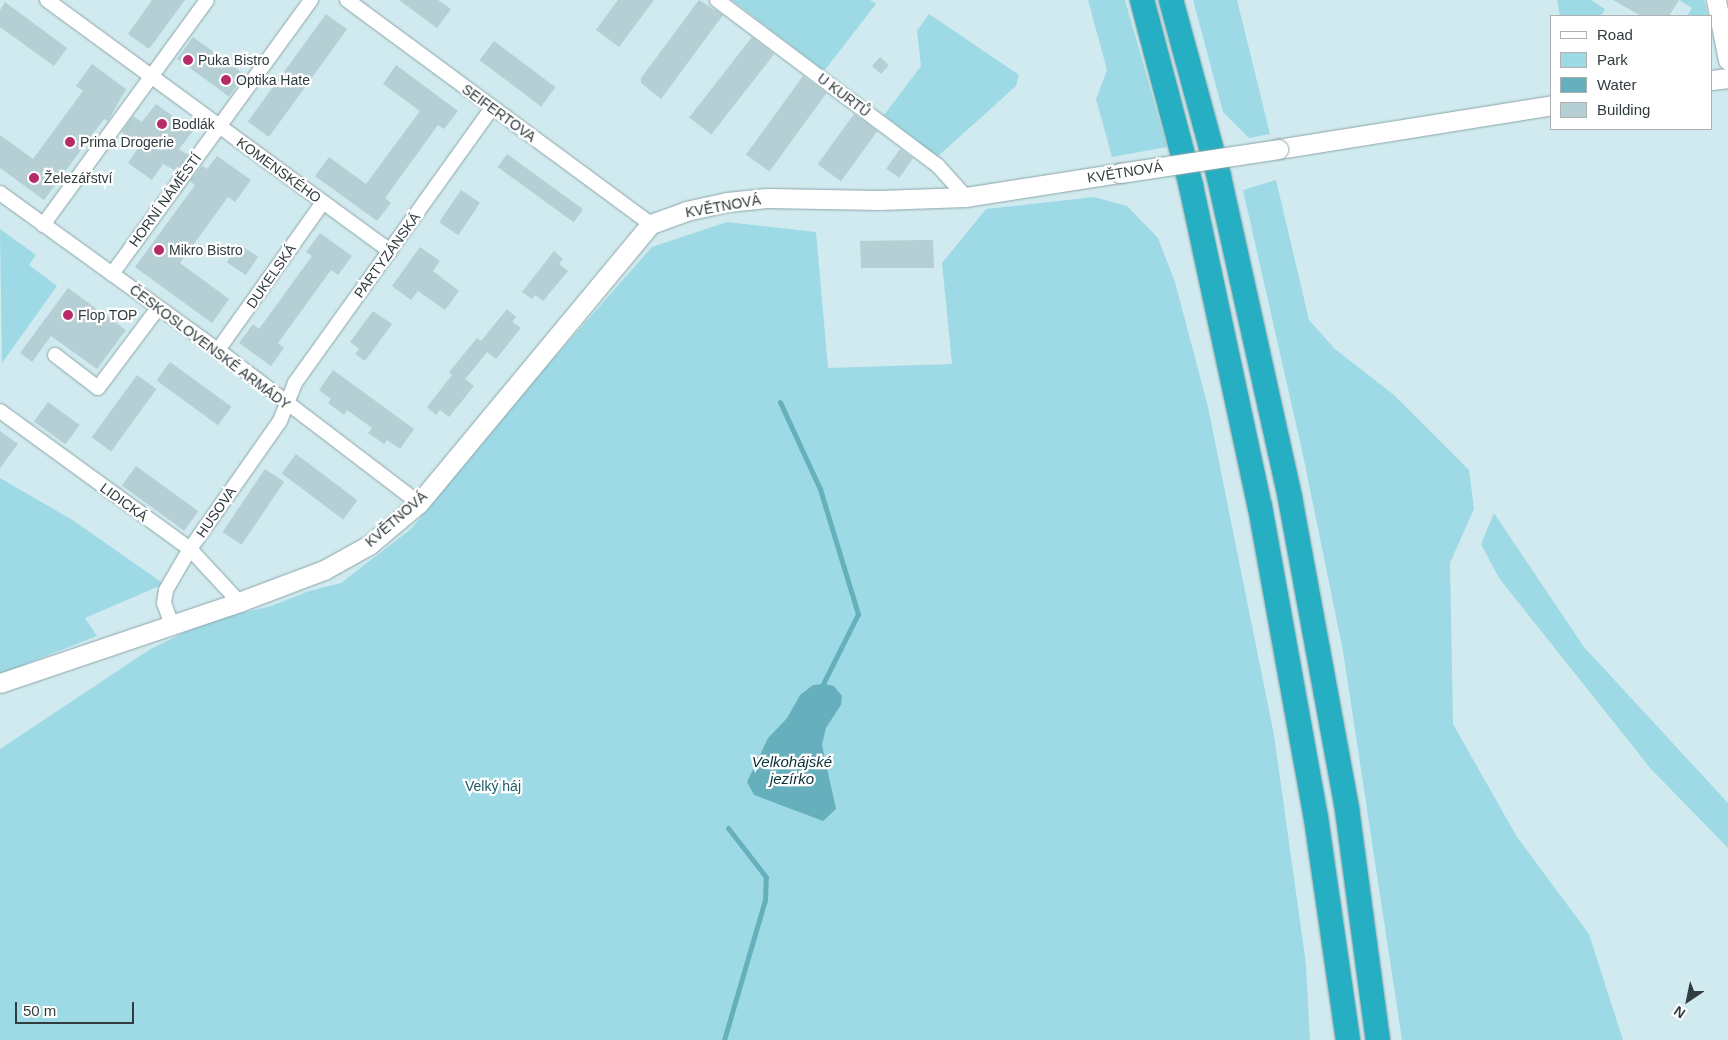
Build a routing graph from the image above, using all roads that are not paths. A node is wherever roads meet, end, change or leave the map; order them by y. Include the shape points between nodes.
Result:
1 (47, 0) edge
2 (207, 0) edge
3 (311, 0) edge
4 (347, 0) edge
5 (717, 0) edge
6 (1142, 0) edge
7 (1171, 0) edge
8 (1716, 0) edge
9 (1728, 60) edge
10 (152, 76) junction
11 (1728, 78) edge
12 (1713, 80) edge
13 (1550, 105) edge
14 (492, 108) junction
15 (219, 126) junction
16 (0, 193) edge
17 (966, 197) junction
18 (323, 202) junction
19 (651, 224) junction
20 (43, 225) junction
21 (390, 250) junction
22 (112, 274) junction
23 (158, 308) junction
24 (218, 350) junction
25 (55, 355) dead end
26 (287, 404) junction
27 (0, 411) edge
28 (420, 503) junction
29 (190, 548) junction
30 (239, 602) junction
31 (172, 625) junction
32 (0, 683) edge
33 (1348, 1040) edge
34 (1378, 1040) edge

1 - 10 street, KOMENSKÉHO
2 - 10 street
3 - 15 street, HORNÍ NÁMĚSTÍ
4 - 14 street, SEIFERTOVA
5 - 17 street, U KURTŮ via 938,166
6 - 33 highway via 1191,186 1260,507 1316,818
7 - 34 highway via 1219,177 1290,498 1347,809
8 - 9 street
10 - 15 street, KOMENSKÉHO
10 - 20 street
11 - 12 street
13 - 17 street, KVĚTNOVÁ, bridge
14 - 19 street, SEIFERTOVA
14 - 21 street, PARTYZÁNSKÁ
15 - 18 street, KOMENSKÉHO
15 - 22 street, HORNÍ NÁMĚSTÍ
16 - 20 street, ČESKOSLOVENSKÉ ARMÁDY
17 - 19 street, KVĚTNOVÁ via 879,200 768,198 686,211
18 - 21 street, KOMENSKÉHO
18 - 24 street, DUKELSKÁ
19 - 28 street, KVĚTNOVÁ
20 - 22 street, ČESKOSLOVENSKÉ ARMÁDY
21 - 26 street, PARTYZÁNSKÁ via 295,383
22 - 23 street, ČESKOSLOVENSKÉ ARMÁDY
23 - 24 street, ČESKOSLOVENSKÉ ARMÁDY
23 - 25 street via 98,388
24 - 26 street, ČESKOSLOVENSKÉ ARMÁDY
26 - 28 street, ČESKOSLOVENSKÉ ARMÁDY
26 - 29 street, HUSOVA via 280,421
27 - 29 street, LIDICKÁ
28 - 30 street, KVĚTNOVÁ via 369,546 324,570
29 - 30 street, LIDICKÁ
29 - 31 street, HUSOVA via 166,590 164,603
30 - 31 street, KVĚTNOVÁ
31 - 32 street, KVĚTNOVÁ

